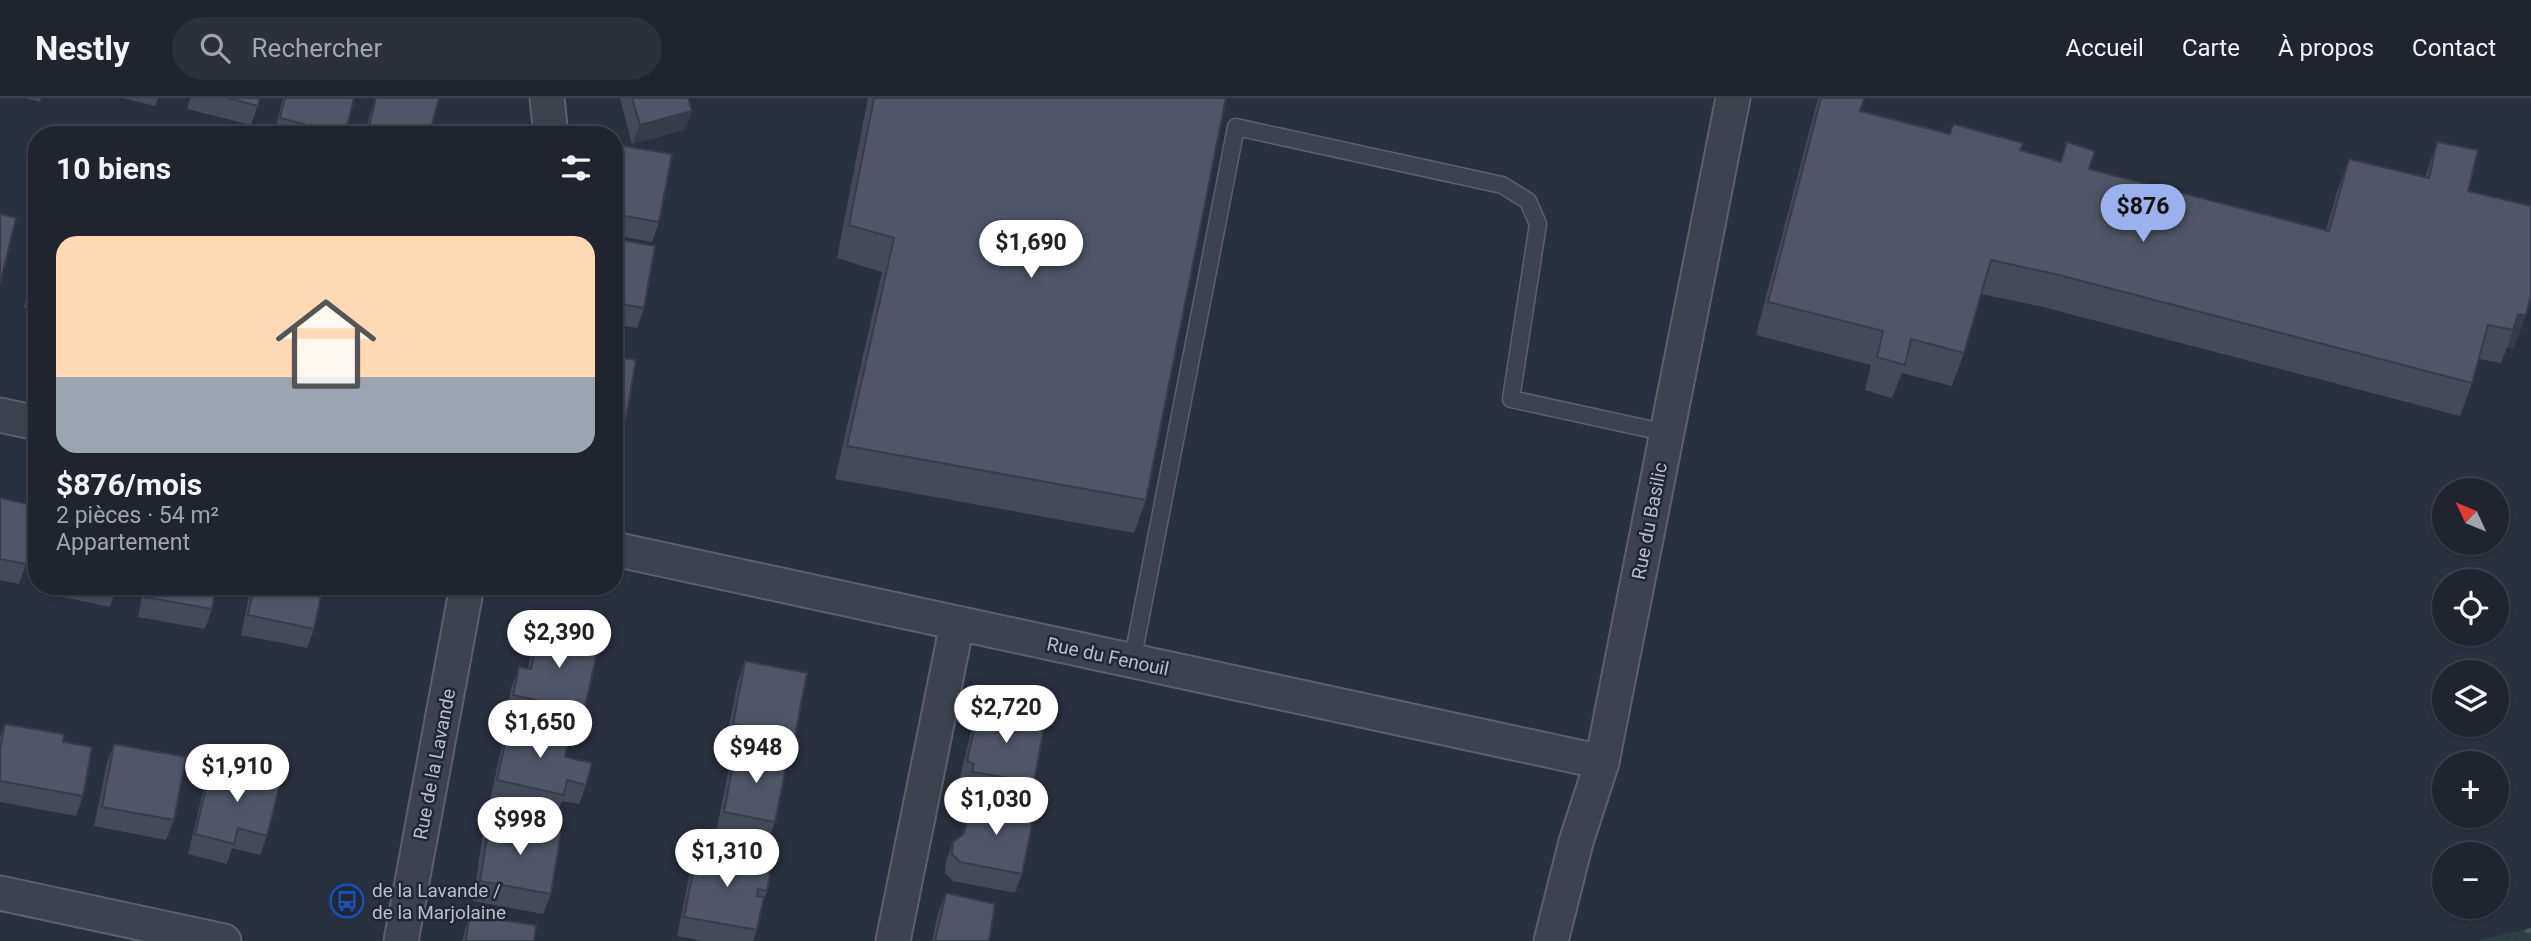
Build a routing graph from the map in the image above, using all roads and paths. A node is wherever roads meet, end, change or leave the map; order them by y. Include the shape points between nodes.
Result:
1 (547, 98) edge
2 (1733, 98) edge
3 (550, 126) edge
4 (0, 415) edge
5 (28, 421) edge
6 (1667, 433) junction
7 (623, 551) edge
8 (465, 595) edge
9 (957, 624) junction
10 (1132, 662) junction
11 (1602, 762) junction
12 (0, 893) edge
13 (225, 941) edge
14 (401, 941) edge
15 (893, 941) edge
16 (1551, 941) edge

1 - 3 street
2 - 6 street, Rue du Basilic
4 - 5 street
6 - 10 lane via 1511,400 1538,224 1528,201 1502,185 1236,127
6 - 11 street, Rue du Basilic
7 - 9 street, Rue du Fenouil
8 - 14 street, Rue de la Lavande
9 - 10 street, Rue du Fenouil
9 - 15 street
10 - 11 street, Rue du Fenouil
11 - 16 street, Rue du Basilic
12 - 13 street

